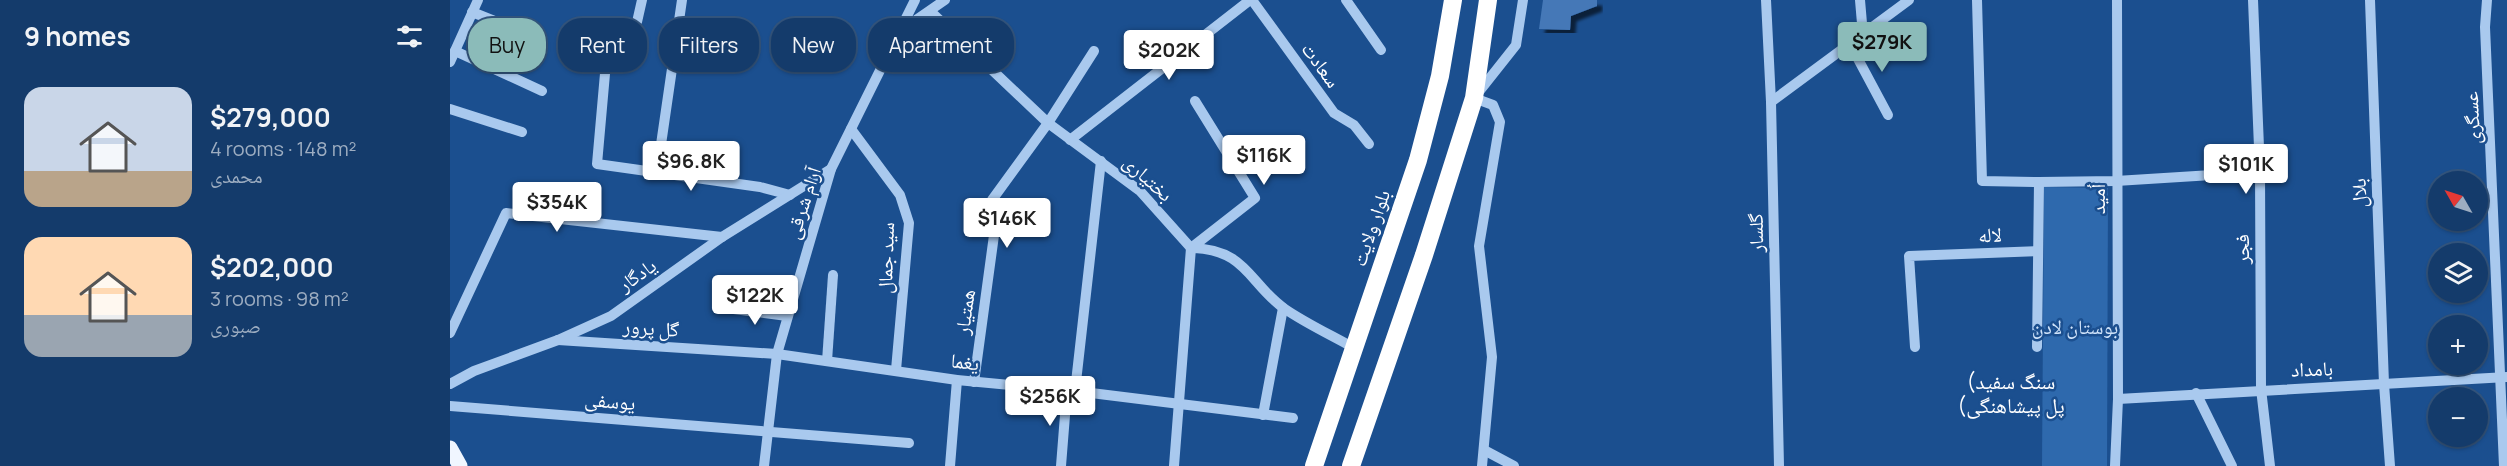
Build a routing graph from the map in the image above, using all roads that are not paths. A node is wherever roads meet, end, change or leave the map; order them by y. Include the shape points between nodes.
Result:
1 (477, 0) edge
2 (642, 0) edge
3 (682, 0) edge
4 (915, 0) edge
5 (945, 0) edge
6 (1251, 0) edge
7 (1346, 0) edge
8 (1453, 0) edge
9 (1488, 0) edge
10 (1523, 0) edge
11 (1766, 0) edge
12 (1860, 0) edge
13 (1909, 0) edge
14 (1977, 0) edge
15 (2117, 0) edge
16 (2253, 0) edge
17 (2370, 0) edge
18 (2487, 0) edge
19 (930, 11) junction
20 (472, 12) junction
21 (487, 18) edge
22 (638, 18) edge
23 (907, 18) edge
24 (920, 18) edge
25 (1863, 35) junction
26 (1850, 44) junction
27 (455, 51) junction
28 (1095, 51) dead end
29 (1381, 51) dead end
30 (450, 63) edge
31 (606, 72) edge
32 (880, 72) edge
33 (542, 91) dead end
34 (1474, 98) junction
35 (1195, 101) dead end
36 (1771, 102) junction
37 (450, 109) edge
38 (1888, 115) dead end
39 (1048, 123) junction
40 (851, 129) junction
41 (522, 132) dead end
42 (1070, 140) junction
43 (1369, 144) dead end
44 (1101, 161) junction
45 (831, 170) junction
46 (657, 172) junction
47 (2260, 172) junction
48 (2116, 181) junction
49 (2039, 182) junction
50 (790, 195) junction
51 (722, 237) junction
52 (1191, 248) junction
53 (2038, 251) junction
54 (833, 275) dead end
55 (726, 308) dead end
56 (1284, 308) junction
57 (787, 316) junction
58 (450, 333) edge
59 (558, 340) junction
60 (1915, 347) dead end
61 (2037, 347) dead end
62 (1354, 348) junction
63 (777, 354) junction
64 (827, 361) junction
65 (896, 370) junction
66 (2504, 377) edge
67 (957, 380) junction
68 (974, 382) junction
69 (450, 384) edge
70 (2384, 384) junction
71 (2261, 389) junction
72 (1071, 391) junction
73 (2196, 393) junction
74 (2118, 399) junction
75 (1179, 404) junction
76 (450, 406) edge
77 (1263, 415) junction
78 (1293, 418) dead end
79 (768, 432) junction
80 (909, 443) dead end
81 (450, 448) edge
82 (1484, 450) junction
83 (460, 466) edge
84 (764, 466) edge
85 (950, 466) edge
86 (1061, 466) edge
87 (1174, 466) edge
88 (1314, 466) edge
89 (1351, 466) edge
90 (1482, 466) edge
91 (1514, 466) edge
92 (1779, 466) edge
93 (2115, 466) edge
94 (2232, 466) edge
95 (2270, 466) edge
96 (2390, 466) edge
97 (2504, 466) edge

1 - 20 street
2 - 22 street
3 - 46 street
4 - 23 street, آرام شرقی
5 - 19 street
6 - 42 street
6 - 43 street, سعادت via 1334,113 1354,125
7 - 29 street
8 - 62 highway, بلوار ولایت via 1440,76 1418,160
9 - 34 highway
10 - 34 street via 1516,45
11 - 36 street, گلسار
12 - 25 street
13 - 25 street
14 - 49 street via 1982,181
15 - 48 street, اُمید
16 - 47 street, فجر
17 - 70 street, بلال
18 - 66 street, عسگری
19 - 24 street
19 - 39 street, بختیاری
20 - 21 street
20 - 27 street
25 - 26 street
26 - 36 street
26 - 38 street
27 - 30 street
27 - 33 street
28 - 39 street, همتیار
31 - 46 street via 597,164
32 - 40 street, آرام شرقی
34 - 82 street via 1493,105 1500,122 1479,246 1492,357
34 - 89 highway
35 - 52 street via 1255,198
36 - 92 street, گلسار
37 - 41 street
39 - 42 street, بختیاری
39 - 68 street, همتیار via 992,200 995,228
40 - 45 street, آرام شرقی
40 - 65 street, سید جمال via 900,195 909,224
42 - 44 street, بختیاری
44 - 52 street, بختیاری via 1140,191
44 - 72 street
45 - 50 street, یادگار
45 - 57 street, آرام شرقی
46 - 50 street
47 - 48 street
47 - 71 street, فجر
48 - 49 street
48 - 74 street, اُمید
49 - 53 street
50 - 51 street, یادگار
51 - 58 street via 506,213
51 - 59 street, یادگار via 611,316
52 - 56 street via 1203,248 1234,260
52 - 75 street
53 - 60 street, لاله via 1909,256
53 - 61 street
54 - 64 street
55 - 57 street
56 - 62 street
56 - 77 street
57 - 63 street, آرام شرقی
59 - 63 street, گل پرور
59 - 69 street, یادگار
62 - 88 highway, بلوار ولایت
63 - 64 street, یغما
63 - 79 street, آرام شرقی
64 - 65 street, یغما
65 - 67 street, یغما
66 - 70 street, بامداد
66 - 97 street, عسگری
67 - 68 street, یغما
67 - 85 street
68 - 72 street, یغما
70 - 71 street, بامداد
70 - 96 street, بلال
71 - 73 street, بامداد
71 - 95 street, فجر
72 - 75 street, یغما
72 - 86 street
73 - 74 street, بامداد
73 - 94 street
74 - 93 street, اُمید
75 - 77 street, یغما
75 - 87 street
76 - 79 street, یوسفی
77 - 78 street, یغما
79 - 80 street, یوسفی
79 - 84 street, آرام شرقی
81 - 83 main road
82 - 90 street
82 - 91 street

